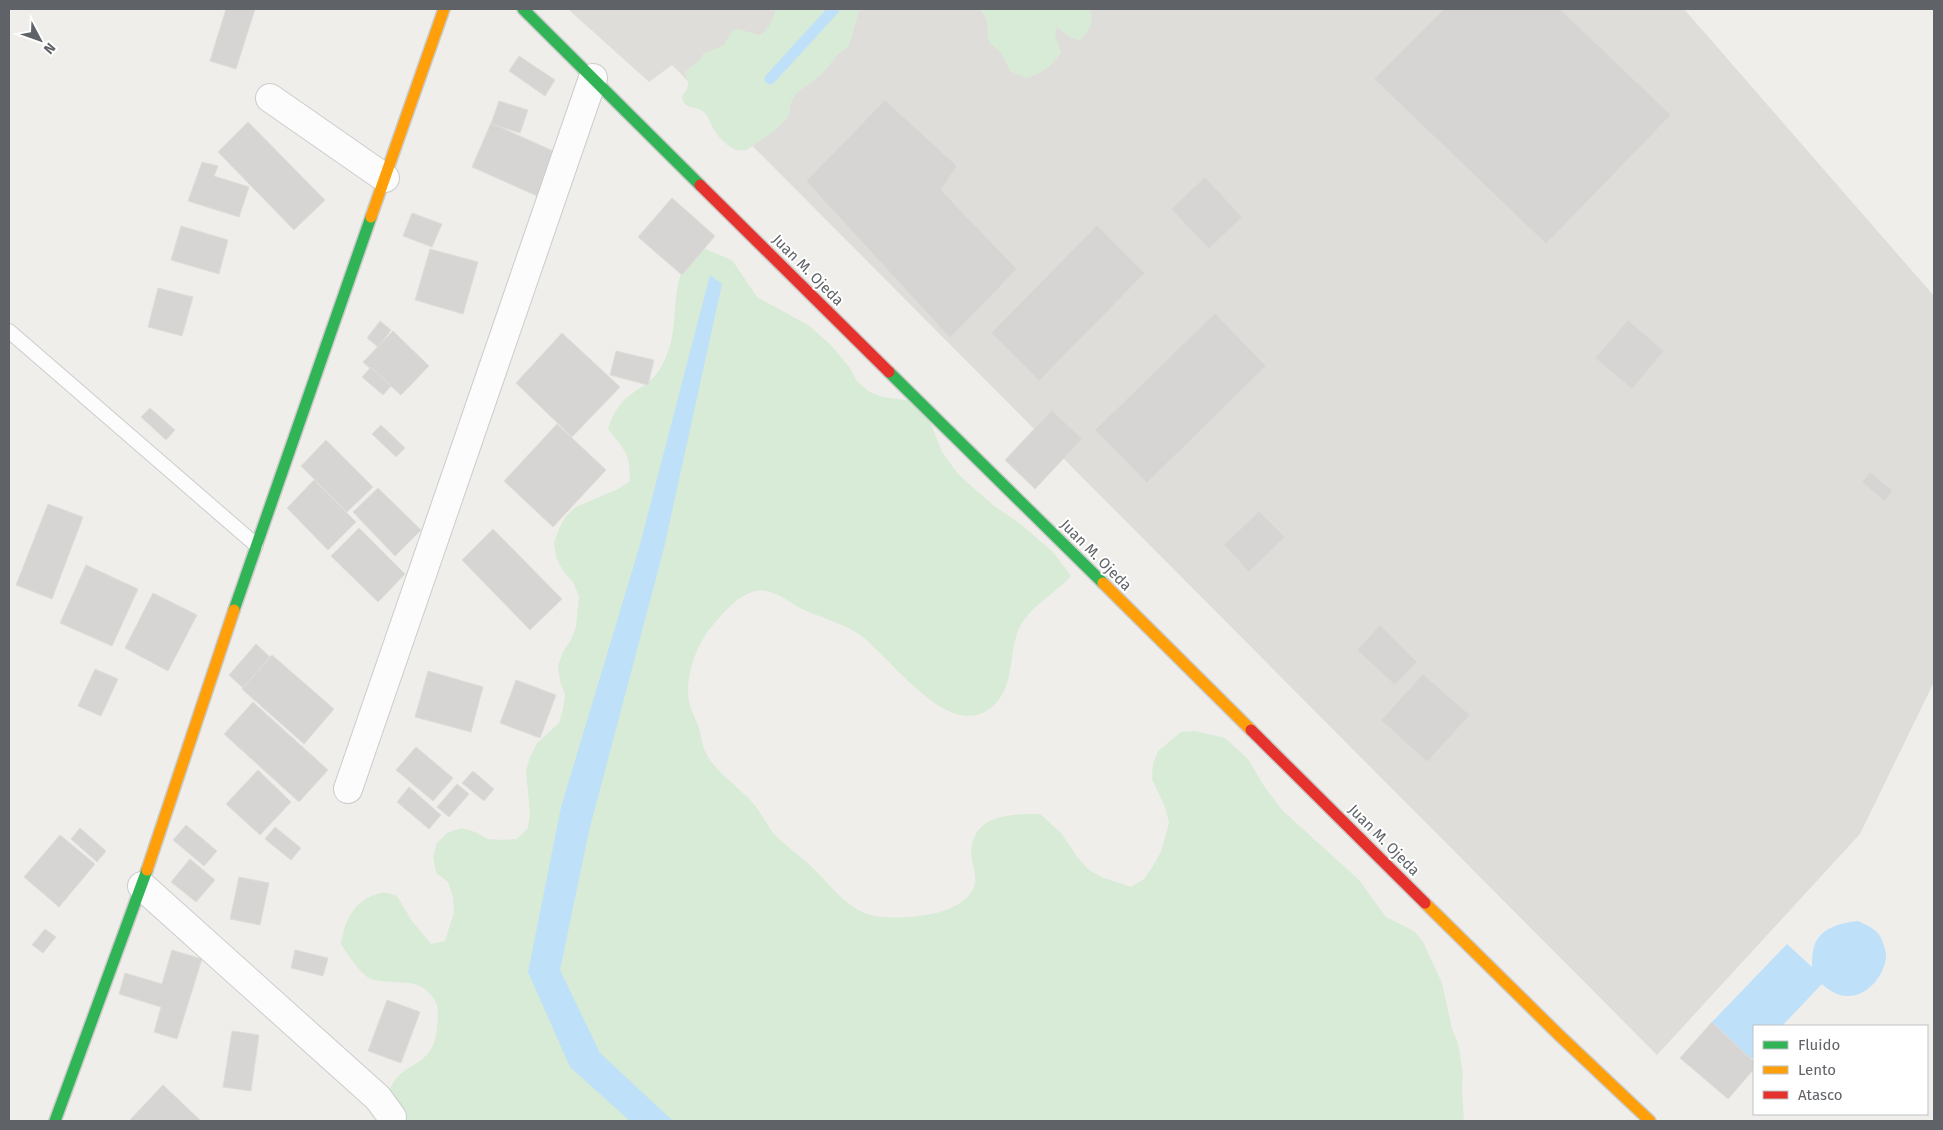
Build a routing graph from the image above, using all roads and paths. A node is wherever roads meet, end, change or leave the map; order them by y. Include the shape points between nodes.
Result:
1 (444, 9) edge
2 (523, 9) edge
3 (593, 78) junction
4 (270, 98) dead end
5 (385, 178) junction
6 (9, 332) edge
7 (256, 545) junction
8 (348, 789) dead end
9 (142, 886) junction
10 (55, 1121) edge
11 (391, 1121) edge
12 (1650, 1121) edge

1 - 5 street
2 - 3 street, Juan M. Ojeda
3 - 8 street
3 - 12 street, Juan M. Ojeda via 1538,1014
4 - 5 street
5 - 7 street
6 - 7 lane
7 - 9 street
9 - 10 street
9 - 11 street via 378,1098 392,1116

